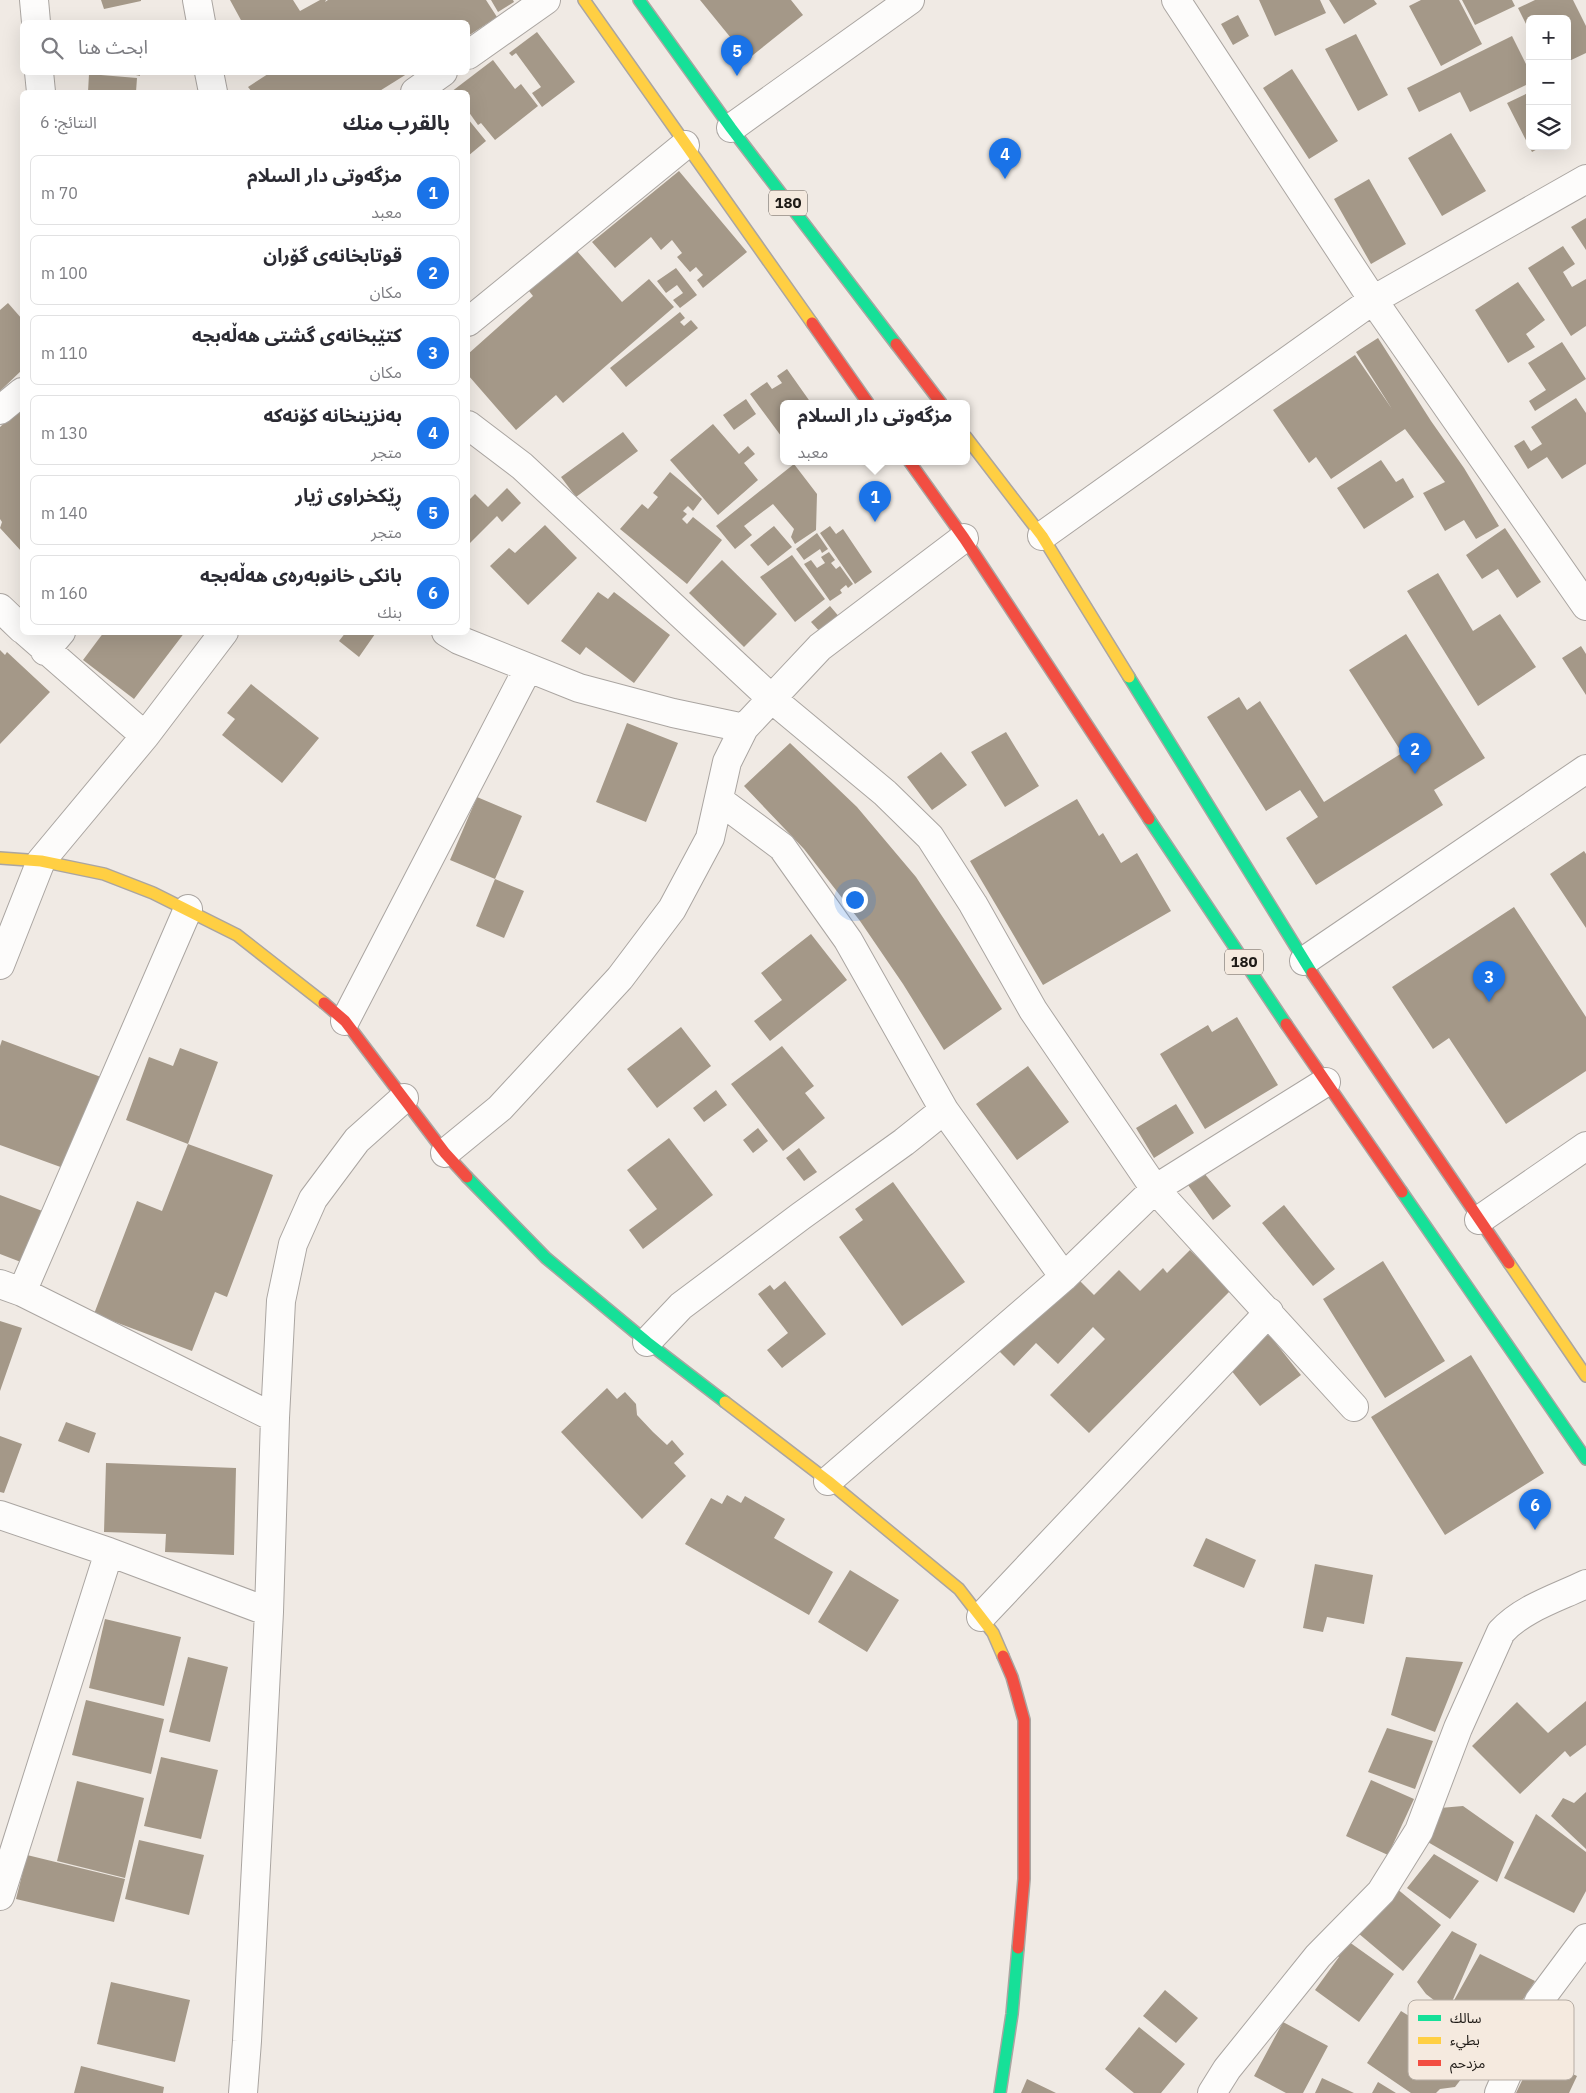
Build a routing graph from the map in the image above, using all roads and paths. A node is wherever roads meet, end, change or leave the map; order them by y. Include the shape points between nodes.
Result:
1 (34, 0) edge
2 (198, 0) edge
3 (546, 0) edge
4 (584, 0) edge
5 (639, 0) edge
6 (910, 0) edge
7 (1176, 0) edge
8 (36, 20) edge
9 (201, 20) edge
10 (470, 54) edge
11 (39, 75) edge
12 (210, 75) edge
13 (439, 75) edge
14 (41, 90) edge
15 (213, 90) edge
16 (418, 90) edge
17 (732, 128) junction
18 (685, 144) junction
19 (1586, 179) edge
20 (1373, 300) junction
21 (470, 320) edge
22 (20, 394) edge
23 (866, 400) edge
24 (939, 400) edge
25 (0, 410) edge
26 (470, 426) edge
27 (970, 442) edge
28 (912, 465) edge
29 (1042, 536) junction
30 (964, 538) junction
31 (1586, 606) edge
32 (0, 608) edge
33 (20, 627) edge
34 (34, 635) edge
35 (222, 635) edge
36 (451, 635) edge
37 (53, 642) edge
38 (528, 668) junction
39 (772, 699) junction
40 (744, 728) junction
41 (145, 736) junction
42 (1586, 769) edge
43 (719, 800) junction
44 (0, 858) edge
45 (41, 861) junction
46 (188, 909) junction
47 (1304, 961) junction
48 (0, 965) edge
49 (345, 1021) junction
50 (1326, 1082) junction
51 (404, 1098) junction
52 (944, 1110) junction
53 (1586, 1146) edge
54 (445, 1152) junction
55 (1155, 1189) junction
56 (1479, 1220) junction
57 (1064, 1277) junction
58 (11, 1288) edge
59 (1269, 1312) junction
60 (647, 1342) junction
61 (1586, 1376) edge
62 (1354, 1407) dead end
63 (275, 1418) junction
64 (1586, 1459) edge
65 (828, 1482) junction
66 (0, 1515) edge
67 (109, 1552) junction
68 (1586, 1584) edge
69 (269, 1612) junction
70 (981, 1617) junction
71 (0, 1896) edge
72 (1586, 1938) edge
73 (1540, 2000) edge
74 (1505, 2080) edge
75 (242, 2093) edge
76 (1000, 2093) edge
77 (1212, 2093) edge
78 (1499, 2093) edge

1 - 8 street
2 - 9 street
3 - 10 street
4 - 18 main road
5 - 17 main road, 180
6 - 17 street
7 - 20 street
11 - 14 street
12 - 15 street
13 - 16 street
17 - 24 main road, 180
18 - 21 street
18 - 23 main road
19 - 20 street
20 - 29 street
20 - 31 street
22 - 25 street
26 - 39 street via 522,466
27 - 29 main road
28 - 30 main road, 180
29 - 47 main road
30 - 39 street via 820,647
30 - 50 main road, 180
32 - 33 street
34 - 37 street
35 - 41 street
36 - 38 street
37 - 41 street
38 - 40 street via 579,688
38 - 49 street
39 - 40 street
39 - 55 street via 885,793 930,837 973,904 1033,1010
40 - 43 street via 727,762
41 - 45 street
42 - 47 street
43 - 52 street via 782,847 848,940
43 - 54 street via 710,838 672,909 620,978 500,1108
44 - 45 main road
45 - 46 main road via 104,874
45 - 48 street
46 - 49 main road via 237,935
46 - 58 street
47 - 56 main road
49 - 51 main road
50 - 55 street
50 - 64 main road, 180
51 - 54 main road
51 - 63 street via 357,1140 313,1199 293,1244 281,1301
52 - 57 street
52 - 60 street via 681,1306
53 - 56 street
54 - 60 main road via 546,1258
55 - 57 street
55 - 59 street
56 - 61 main road
57 - 65 street
58 - 63 street
59 - 62 street
59 - 70 street
60 - 65 main road
63 - 69 street
65 - 70 main road via 959,1589
66 - 67 street
67 - 69 street
67 - 71 street
68 - 77 street via 1525,1612 1513,1619 1502,1632 1458,1728 1419,1831 1381,1892 1318,1956 1227,2068
69 - 75 street
70 - 76 main road via 993,1633 1012,1676 1024,1720 1024,1879 1012,2014
72 - 73 street
74 - 78 street

